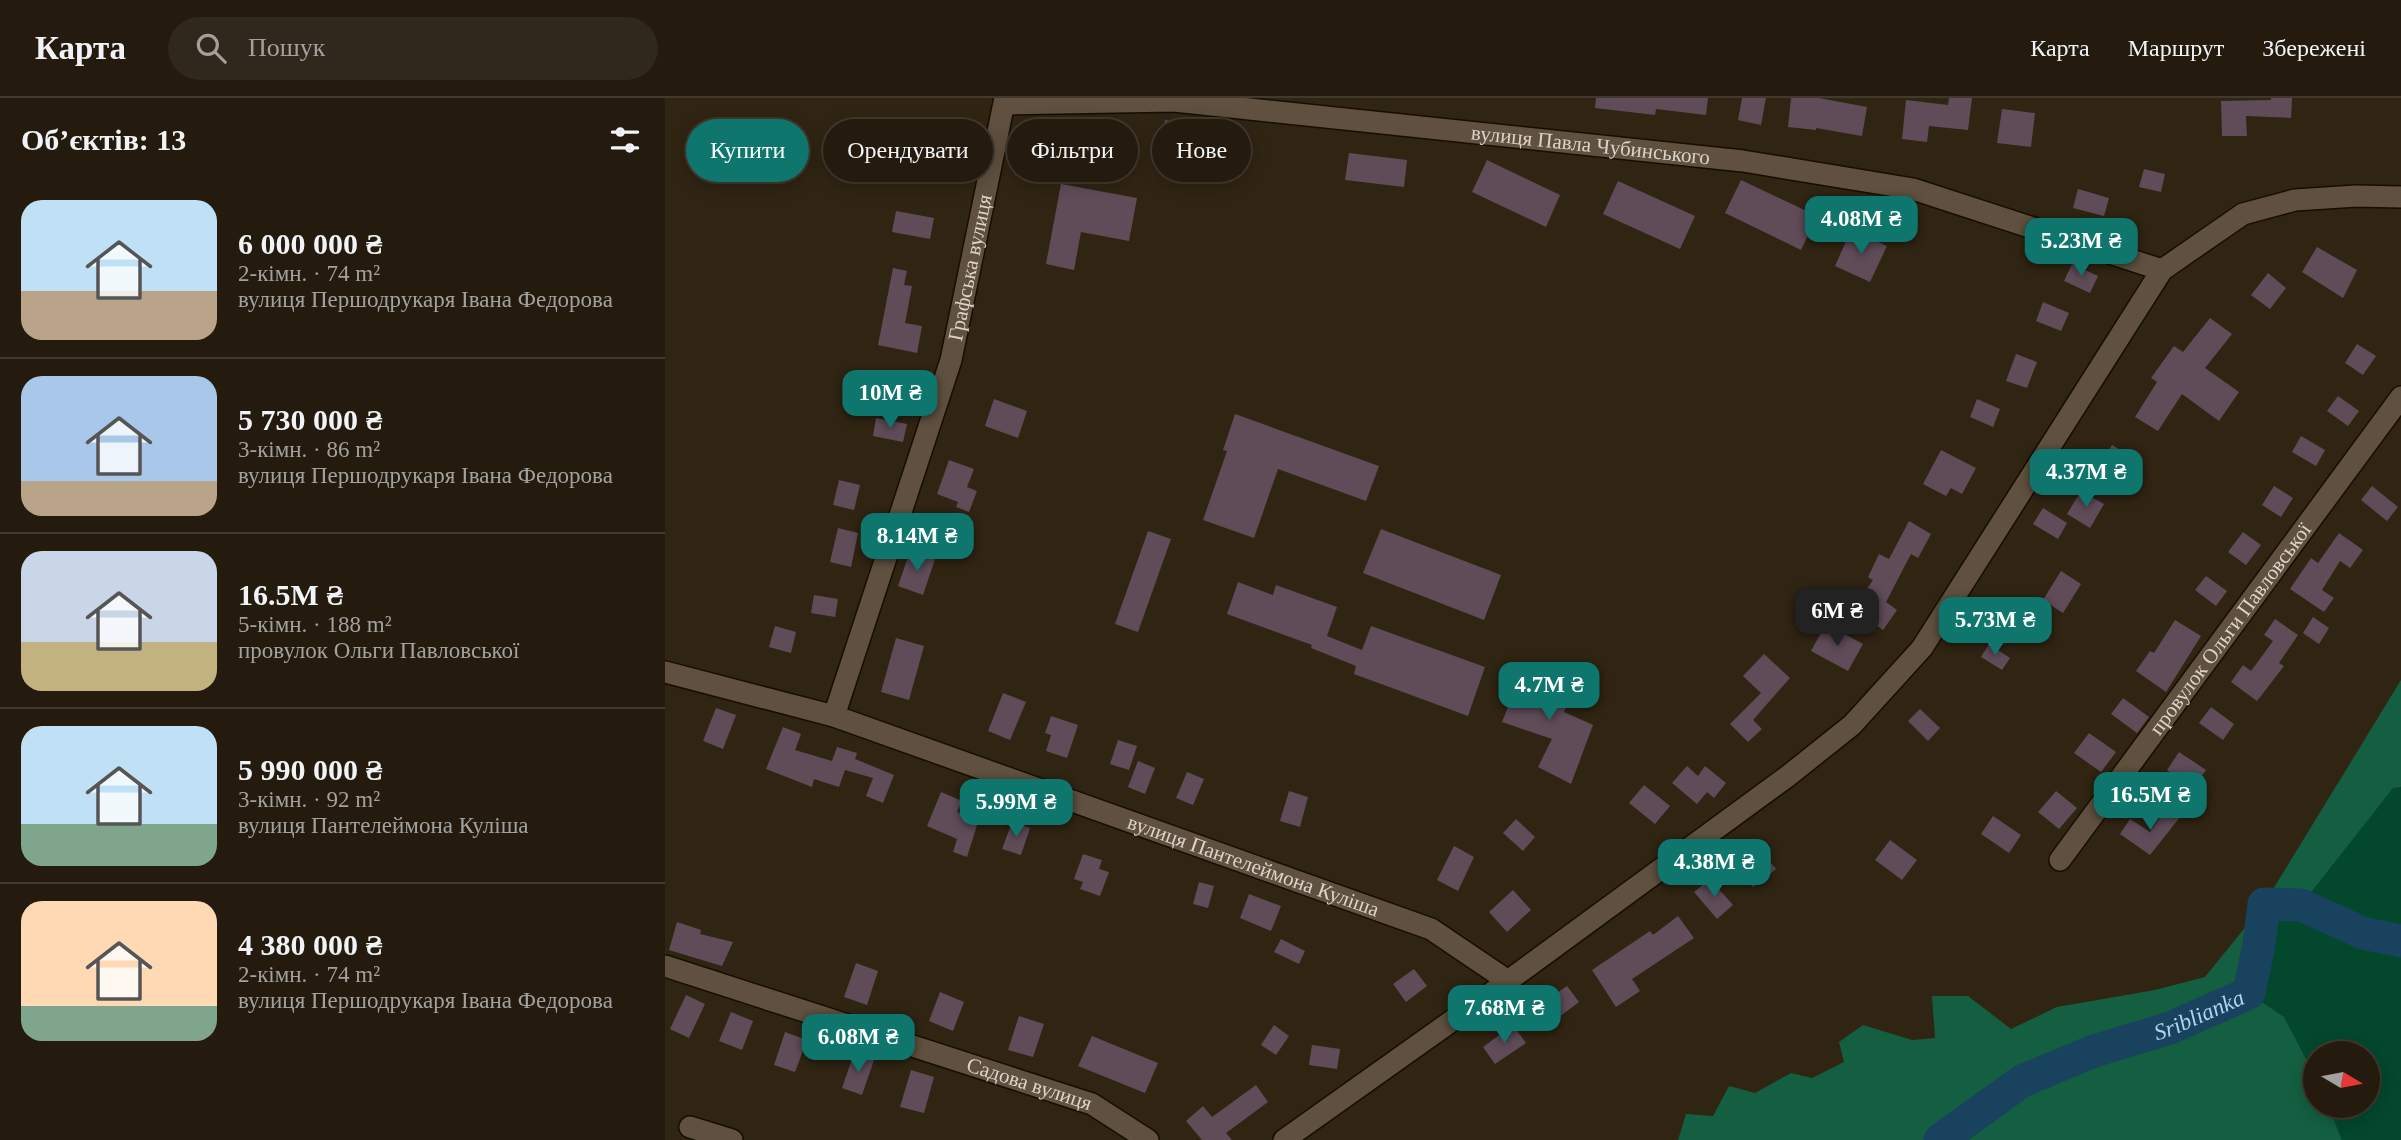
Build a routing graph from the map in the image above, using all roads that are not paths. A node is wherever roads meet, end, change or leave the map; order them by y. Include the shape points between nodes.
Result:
1 (1005, 101) edge
2 (2401, 197) edge
3 (2162, 270) junction
4 (2401, 397) edge
5 (665, 672) edge
6 (834, 716) junction
7 (2060, 860) dead end
8 (665, 966) edge
9 (1508, 981) junction
10 (690, 1127) dead end
11 (732, 1140) edge
12 (1148, 1140) edge
13 (1284, 1140) edge

1 - 3 street, вулиця Павла Чубинського via 1174,101 1743,161 1913,189
1 - 6 street, Графська вулиця via 951,360
2 - 3 street via 2295,200 2243,214
3 - 9 street via 1922,648 1852,725
4 - 7 street, провулок Ольги Павловської
5 - 6 street, вулиця Пантелеймона Куліша
6 - 9 street, вулиця Пантелеймона Куліша via 1431,929
8 - 12 street, Садова вулиця via 1092,1104
9 - 13 street
10 - 11 street

